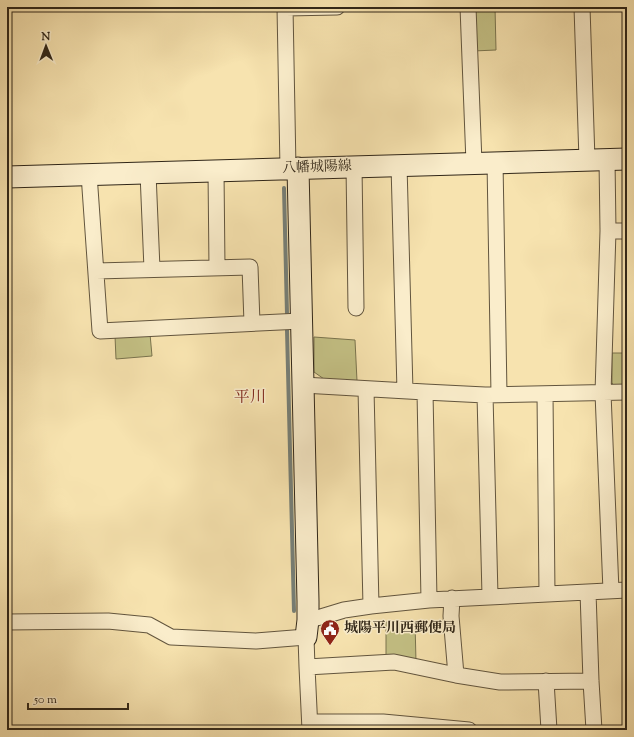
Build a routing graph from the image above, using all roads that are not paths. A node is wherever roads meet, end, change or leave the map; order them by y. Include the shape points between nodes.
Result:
1 (336, 7) edge
2 (468, 7) edge
3 (582, 7) edge
4 (286, 8) edge
5 (607, 159) edge
6 (496, 162) junction
7 (474, 163) junction
8 (399, 165) junction
9 (354, 166) junction
10 (293, 168) junction
11 (216, 171) junction
12 (148, 173) junction
13 (88, 174) junction
14 (7, 177) edge
15 (627, 230) edge
16 (608, 231) junction
17 (217, 268) junction
18 (152, 269) junction
19 (96, 271) junction
20 (356, 308) dead end
21 (301, 321) junction
22 (252, 324) junction
23 (303, 385) junction
24 (366, 389) junction
25 (405, 391) junction
26 (425, 392) junction
27 (603, 392) junction
28 (627, 392) edge
29 (492, 394) junction
30 (545, 394) junction
31 (611, 590) junction
32 (627, 590) edge
33 (588, 592) junction
34 (548, 594) junction
35 (490, 596) junction
36 (452, 598) junction
37 (429, 600) junction
38 (371, 606) junction
39 (7, 622) edge
40 (307, 629) junction
41 (306, 667) junction
42 (456, 675) junction
43 (546, 681) junction
44 (591, 681) junction
45 (310, 726) edge
46 (469, 730) edge
47 (549, 730) edge
48 (594, 730) edge

1 - 4 street
2 - 7 street
3 - 5 street
4 - 10 street
5 - 6 main road, 八幡城陽線
5 - 16 street
6 - 7 main road, 八幡城陽線
6 - 29 street
7 - 8 main road, 八幡城陽線
8 - 9 main road, 八幡城陽線
8 - 25 street
9 - 10 main road, 八幡城陽線
9 - 20 street
10 - 11 main road, 八幡城陽線
10 - 21 main road
11 - 12 main road, 八幡城陽線
11 - 17 street
12 - 13 main road, 八幡城陽線
12 - 18 street
13 - 14 main road, 八幡城陽線
13 - 19 street
15 - 16 street
16 - 27 street
17 - 18 street
17 - 22 street via 250,267
18 - 19 street
19 - 22 street via 100,331
21 - 22 street
21 - 23 main road
23 - 24 street
23 - 40 main road
24 - 25 street
24 - 38 street
25 - 26 street
26 - 29 street
26 - 37 street
27 - 28 street
27 - 30 street
27 - 31 street
29 - 30 street
29 - 35 street
30 - 34 street
31 - 32 street
31 - 33 street
33 - 34 street
33 - 44 street
34 - 35 street
35 - 36 street
36 - 37 street
36 - 42 street
37 - 38 street
38 - 40 street via 321,617
39 - 40 street via 108,620 148,625 171,637 256,641
40 - 41 street
41 - 42 street via 394,662
41 - 45 street
42 - 43 street via 500,682
43 - 44 street
43 - 47 street
44 - 48 street
45 - 46 street via 384,722

